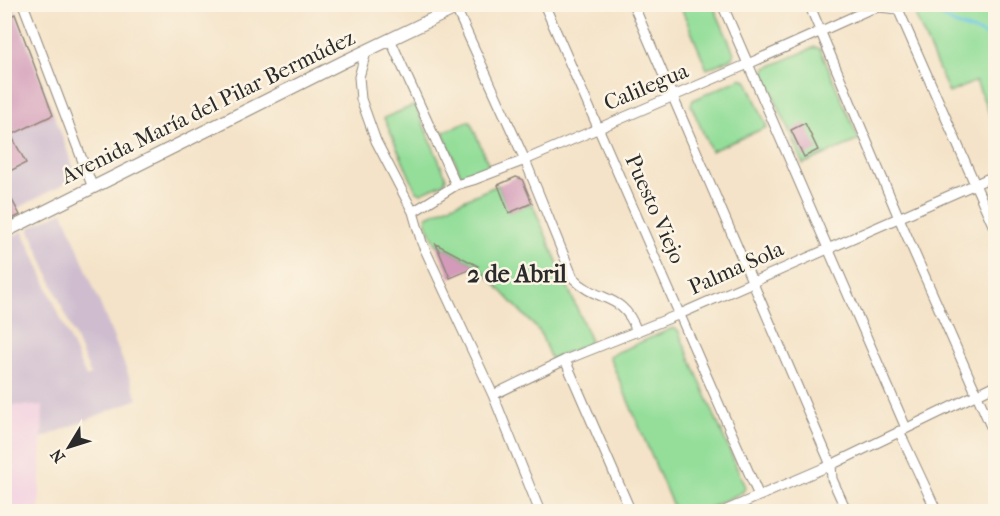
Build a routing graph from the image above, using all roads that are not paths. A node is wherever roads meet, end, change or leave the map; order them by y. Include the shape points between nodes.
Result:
1 (23, 4) edge
2 (544, 4) edge
3 (633, 4) edge
4 (722, 4) edge
5 (809, 4) edge
6 (458, 6) edge
7 (820, 31) junction
8 (390, 39) junction
9 (366, 52) junction
10 (748, 64) junction
11 (673, 97) junction
12 (599, 128) junction
13 (525, 160) junction
14 (996, 175) edge
15 (456, 184) junction
16 (975, 185) junction
17 (93, 188) junction
18 (413, 212) junction
19 (899, 218) junction
20 (4, 232) edge
21 (996, 232) edge
22 (827, 249) junction
23 (752, 282) junction
24 (680, 314) junction
25 (637, 332) junction
26 (565, 360) junction
27 (996, 385) edge
28 (976, 394) junction
29 (493, 395) junction
30 (903, 430) junction
31 (996, 438) edge
32 (831, 465) junction
33 (759, 496) junction
34 (540, 512) edge
35 (631, 512) edge
36 (722, 512) edge
37 (847, 512) edge
38 (937, 512) edge

1 - 17 street
2 - 12 street, Puesto Viejo
3 - 11 street
4 - 10 street
5 - 7 street
6 - 8 street, Avenida María del Pilar Bermúdez
6 - 13 street
7 - 10 street, Calilegua
7 - 16 street, Calilegua via 879,7 898,9
7 - 19 street
8 - 9 street, Avenida María del Pilar Bermúdez
8 - 15 street
9 - 17 street, Avenida María del Pilar Bermúdez
9 - 18 street via 359,77 361,99 376,141
10 - 11 street, Calilegua
10 - 22 street
11 - 12 street, Calilegua
11 - 23 street
12 - 13 street, Calilegua
12 - 24 street, Puesto Viejo
13 - 15 street, Calilegua
13 - 25 street via 573,278 581,286 622,305 632,316
14 - 16 street, Palma Sola
15 - 18 street, Calilegua
16 - 19 street, Palma Sola
16 - 21 street
17 - 20 street, Avenida María del Pilar Bermúdez
18 - 29 street via 422,243
19 - 22 street, Palma Sola
19 - 28 street
22 - 23 street, Palma Sola
22 - 30 street
23 - 24 street, Palma Sola
23 - 32 street
24 - 25 street, Palma Sola
24 - 33 street, Puesto Viejo
25 - 26 street, Palma Sola
26 - 29 street, Palma Sola
26 - 35 street
27 - 28 street
28 - 30 street
28 - 31 street
29 - 34 street
30 - 32 street
30 - 38 street
32 - 33 street
32 - 37 street via 832,479
33 - 36 street

